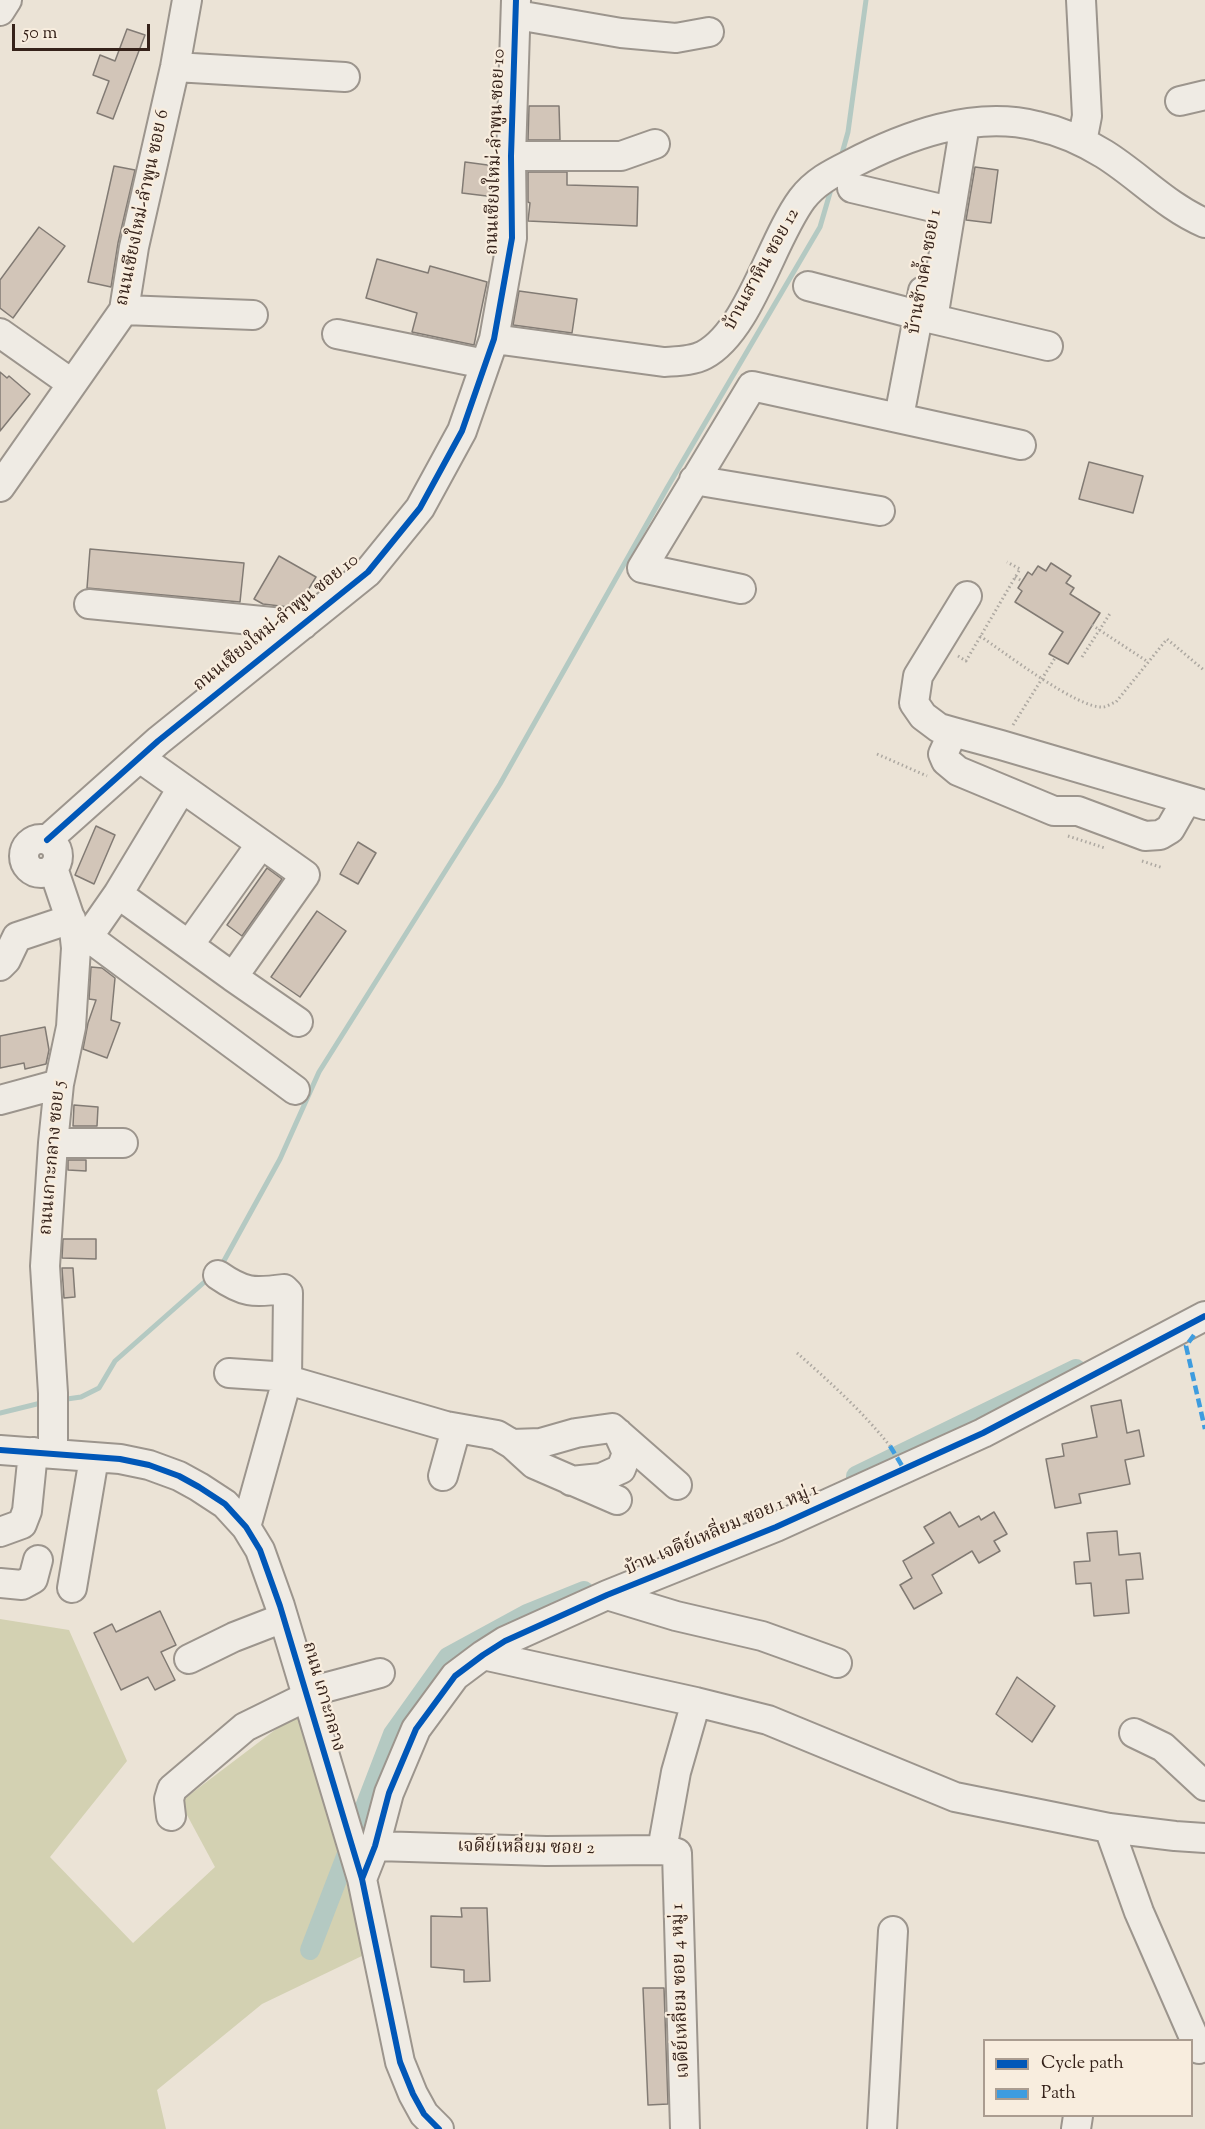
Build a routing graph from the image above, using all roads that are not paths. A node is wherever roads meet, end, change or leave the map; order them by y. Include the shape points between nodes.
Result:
1 (7, 0) edge
2 (187, 0) edge
3 (1081, 0) edge
4 (517, 8) edge
5 (0, 11) edge
6 (709, 32) dead end
7 (175, 67) junction
8 (345, 77) dead end
9 (958, 125) junction
10 (1082, 142) junction
11 (655, 144) dead end
12 (511, 156) junction
13 (842, 176) junction
14 (937, 208) junction
15 (1205, 223) edge
16 (808, 286) dead end
17 (124, 310) junction
18 (253, 315) dead end
19 (918, 315) junction
20 (0, 333) edge
21 (336, 334) dead end
22 (1048, 346) dead end
23 (490, 352) junction
24 (71, 383) junction
25 (899, 417) junction
26 (1021, 445) dead end
27 (694, 480) junction
28 (0, 487) edge
29 (880, 511) dead end
30 (741, 589) dead end
31 (967, 596) dead end
32 (89, 603) dead end
33 (303, 625) junction
34 (952, 732) junction
35 (140, 758) junction
36 (182, 788) junction
37 (1196, 803) edge
38 (261, 843) junction
39 (24, 849) edge
40 (118, 894) junction
41 (78, 929) junction
42 (189, 945) junction
43 (0, 966) edge
44 (233, 977) junction
45 (297, 1022) dead end
46 (59, 1084) junction
47 (295, 1090) dead end
48 (0, 1100) edge
49 (53, 1143) junction
50 (123, 1143) dead end
51 (218, 1275) dead end
52 (1193, 1322) edge
53 (1205, 1341) edge
54 (229, 1373) dead end
55 (287, 1380) junction
56 (456, 1429) junction
57 (618, 1433) junction
58 (512, 1444) junction
59 (46, 1446) junction
60 (0, 1450) edge
61 (94, 1458) junction
62 (443, 1476) dead end
63 (572, 1481) junction
64 (677, 1485) dead end
65 (617, 1500) dead end
66 (246, 1527) junction
67 (0, 1532) edge
68 (38, 1560) dead end
69 (0, 1583) edge
70 (72, 1588) dead end
71 (607, 1596) junction
72 (283, 1618) junction
73 (483, 1655) junction
74 (189, 1659) dead end
75 (837, 1663) dead end
76 (380, 1673) dead end
77 (306, 1695) junction
78 (696, 1702) junction
79 (1134, 1733) dead end
80 (1205, 1786) edge
81 (171, 1816) dead end
82 (1109, 1828) junction
83 (1205, 1838) edge
84 (375, 1846) junction
85 (670, 1852) junction
86 (362, 1879) junction
87 (893, 1931) dead end
88 (1199, 2048) edge
89 (439, 2129) edge
90 (685, 2129) edge
91 (882, 2129) edge

1 - 5 street
2 - 7 street, ถนนเชียงใหม่-ลำพูน ซอย 6
3 - 10 street via 1087,116
4 - 6 street via 621,33 676,38
4 - 12 street, ถนนเชียงใหม่-ลำพูน ซอย 10
7 - 8 street
7 - 17 street, ถนนเชียงใหม่-ลำพูน ซอย 6 via 134,247
9 - 10 street, บ้านเสาหิน ซอย 12 via 1010,121 1059,132
9 - 13 street, บ้านเสาหิน ซอย 12 via 902,140
9 - 14 street, บ้านช้างค้ำ ซอย 1
9 - 22 street via 933,319
10 - 15 street, บ้านเสาหิน ซอย 12
11 - 12 street via 621,156
12 - 23 street, ถนนเชียงใหม่-ลำพูน ซอย 10 via 512,238
13 - 14 street
13 - 23 street, บ้านเสาหิน ซอย 12 via 814,185 794,212 734,329 704,356 664,362
14 - 19 street, บ้านช้างค้ำ ซอย 1
16 - 19 street
17 - 18 street
17 - 24 street, ถนนเชียงใหม่-ลำพูน ซอย 6
19 - 25 street, บ้านช้างค้ำ ซอย 1
20 - 24 street
21 - 23 street, บ้านเสาหิน ซอย 12
23 - 33 street, ถนนเชียงใหม่-ลำพูน ซอย 10 via 462,431 420,508 368,572
24 - 28 street, ถนนเชียงใหม่-ลำพูน ซอย 6
25 - 26 street
25 - 27 street via 752,386
27 - 29 street
27 - 30 street via 642,568
31 - 34 street via 918,676 914,703 922,716
32 - 33 street
33 - 35 street, ถนนเชียงใหม่-ลำพูน ซอย 10
34 - 37 street
34 - 37 street via 943,754 950,766 1054,811 1078,811 1145,836 1160,835 1170,829
35 - 36 street
35 - 39 street, ถนนเชียงใหม่-ลำพูน ซอย 10
36 - 38 street
36 - 40 street
38 - 42 street
38 - 44 street via 305,875
39 - 41 street, ถนนเกาะกลาง ซอย 5 via 52,843 58,855 53,868
40 - 41 street
40 - 42 street
41 - 43 street via 16,937
41 - 46 street, ถนนเกาะกลาง ซอย 5 via 70,1027
41 - 47 street
42 - 44 street
44 - 45 street
46 - 48 street
46 - 49 street, ถนนเกาะกลาง ซอย 5
49 - 50 street
49 - 59 street, ถนนเกาะกลาง ซอย 5 via 45,1266 53,1393
51 - 55 street via 246,1290 286,1290
52 - 53 street
52 - 71 street, บ้าน เจดีย์เหลี่ยม ซอย 1 หมู่ 1 via 983,1433 776,1527
54 - 55 street
55 - 56 street
55 - 66 street
56 - 58 street via 496,1435
56 - 62 street
57 - 58 street via 612,1428 541,1443
57 - 63 street via 627,1453 621,1469 601,1478
57 - 64 street
58 - 63 street via 534,1464
59 - 60 street, ถนน เกาะกลาง
59 - 61 street, ถนน เกาะกลาง
59 - 67 street, ถนนเกาะกลาง ซอย 5 via 22,1524
61 - 66 street, ถนน เกาะกลาง via 149,1465 179,1476 225,1504
61 - 70 street
63 - 65 street
66 - 72 street, ถนน เกาะกลาง via 260,1550
68 - 69 street via 33,1579 22,1585
71 - 73 street, บ้าน เจดีย์เหลี่ยม ซอย 1 หมู่ 1 via 505,1641
71 - 75 street via 762,1636
72 - 74 street
72 - 77 street, ถนน เกาะกลาง
73 - 78 street
73 - 84 street, บ้าน เจดีย์เหลี่ยม ซอย 1 หมู่ 1 via 455,1676 416,1729 389,1793
76 - 77 street
77 - 81 street via 245,1727 172,1789
77 - 86 street, ถนน เกาะกลาง
78 - 82 street via 768,1720 955,1797
78 - 85 street, เจดีย์เหลี่ยม ซอย 4 หมู่ 1 via 676,1772
79 - 80 street via 1163,1747
82 - 83 street
82 - 88 street via 1139,1912
84 - 85 street, เจดีย์เหลี่ยม ซอย 2
84 - 86 street, บ้าน เจดีย์เหลี่ยม ซอย 1 หมู่ 1
85 - 90 street, เจดีย์เหลี่ยม ซอย 4 หมู่ 1
86 - 89 street, ถนน เกาะกลาง via 400,2062 424,2115
87 - 91 street

